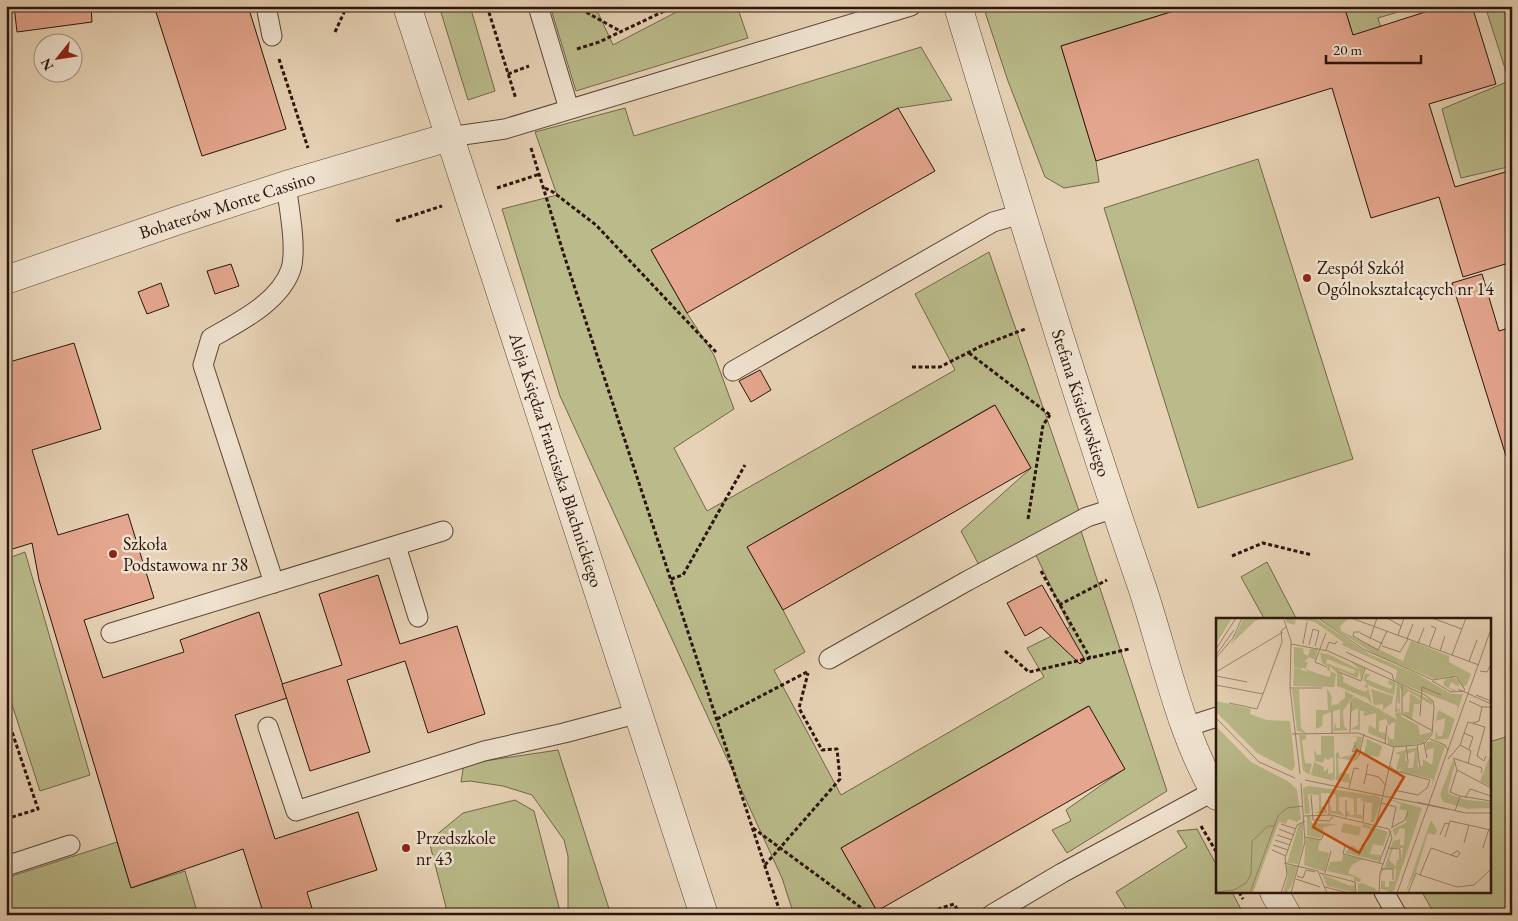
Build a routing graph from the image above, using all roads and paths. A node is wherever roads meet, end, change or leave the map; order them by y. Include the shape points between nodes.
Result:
1 (266, 6) edge
2 (347, 6) edge
3 (407, 6) edge
4 (487, 6) edge
5 (538, 6) edge
6 (575, 6) edge
7 (675, 6) edge
8 (911, 6) edge
9 (958, 6) edge
10 (621, 31) junction
11 (334, 32) dead end
12 (272, 36) dead end
13 (554, 58) junction
14 (508, 74) junction
15 (287, 85) dead end
16 (569, 109) junction
17 (524, 123) junction
18 (449, 137) junction
19 (309, 151) dead end
20 (286, 185) junction
21 (544, 188) junction
22 (1020, 214) junction
23 (6, 280) edge
24 (1027, 328) dead end
25 (969, 353) junction
26 (912, 367) dead end
27 (733, 370) joint
28 (1055, 414) dead end
29 (1050, 415) junction
30 (745, 465) dead end
31 (1115, 508) junction
32 (443, 532) dead end
33 (396, 546) junction
34 (1026, 550) junction
35 (1312, 555) dead end
36 (1232, 556) dead end
37 (671, 579) junction
38 (1108, 580) dead end
39 (274, 583) junction
40 (1059, 605) junction
41 (418, 617) dead end
42 (111, 633) dead end
43 (1130, 649) dead end
44 (1005, 650) dead end
45 (1090, 658) junction
46 (829, 659) dead end
47 (639, 713) junction
48 (6, 714) edge
49 (1216, 717) edge
50 (717, 719) junction
51 (268, 727) dead end
52 (1186, 727) junction
53 (1215, 793) edge
54 (1189, 806) junction
55 (6, 819) edge
56 (753, 828) junction
57 (70, 845) dead end
58 (780, 848) junction
59 (1216, 851) edge
60 (6, 866) edge
61 (765, 866) junction
62 (1275, 894) edge
63 (1385, 894) edge
64 (704, 915) edge
65 (781, 915) edge
66 (871, 915) edge
67 (919, 915) edge
68 (961, 915) edge
69 (991, 915) edge
70 (1287, 915) edge
71 (1397, 915) edge

1 - 12 lane
2 - 11 path
3 - 18 street, Aleja Księdza Franciszka Blachnickiego
4 - 14 path
5 - 13 lane
6 - 10 path
7 - 10 path
8 - 16 lane
9 - 22 street, Stefana Kisielewskiego
10 - 13 path
13 - 14 path
13 - 16 lane
14 - 17 path
15 - 19 path
16 - 17 lane
17 - 18 lane
17 - 21 path
18 - 20 street, Bohaterów Monte Cassino
18 - 47 street, Aleja Księdza Franciszka Blachnickiego
20 - 23 street, Bohaterów Monte Cassino
20 - 39 lane via 293,237 291,268 280,291 244,319 211,338 203,365
21 - 27 path via 554,192 606,235
21 - 37 path
22 - 27 lane via 993,222
22 - 31 street, Stefana Kisielewskiego
24 - 25 path
25 - 26 path via 940,367
25 - 29 path
28 - 29 path
29 - 34 path via 1043,425
30 - 37 path via 683,575
31 - 34 lane via 1087,517
31 - 52 street, Stefana Kisielewskiego
32 - 33 lane
33 - 39 lane
33 - 41 lane
34 - 40 path
34 - 46 lane
35 - 36 path via 1262,543
37 - 50 path
38 - 40 path
39 - 42 lane
40 - 45 path
43 - 45 path
44 - 45 path via 1029,672
47 - 51 lane via 484,751 296,812
47 - 64 street, Aleja Księdza Franciszka Blachnickiego
48 - 55 path via 38,809
49 - 52 lane
50 - 56 path
50 - 58 path via 809,671 800,708 822,750 837,749 840,779
52 - 53 street, Stefana Kisielewskiego via 1196,757
53 - 54 lane
54 - 59 path
54 - 69 lane via 1062,873
56 - 58 path
56 - 61 path
57 - 60 lane
58 - 61 path
58 - 66 path
61 - 65 path
62 - 70 street
63 - 71 lane
67 - 68 path via 954,904

